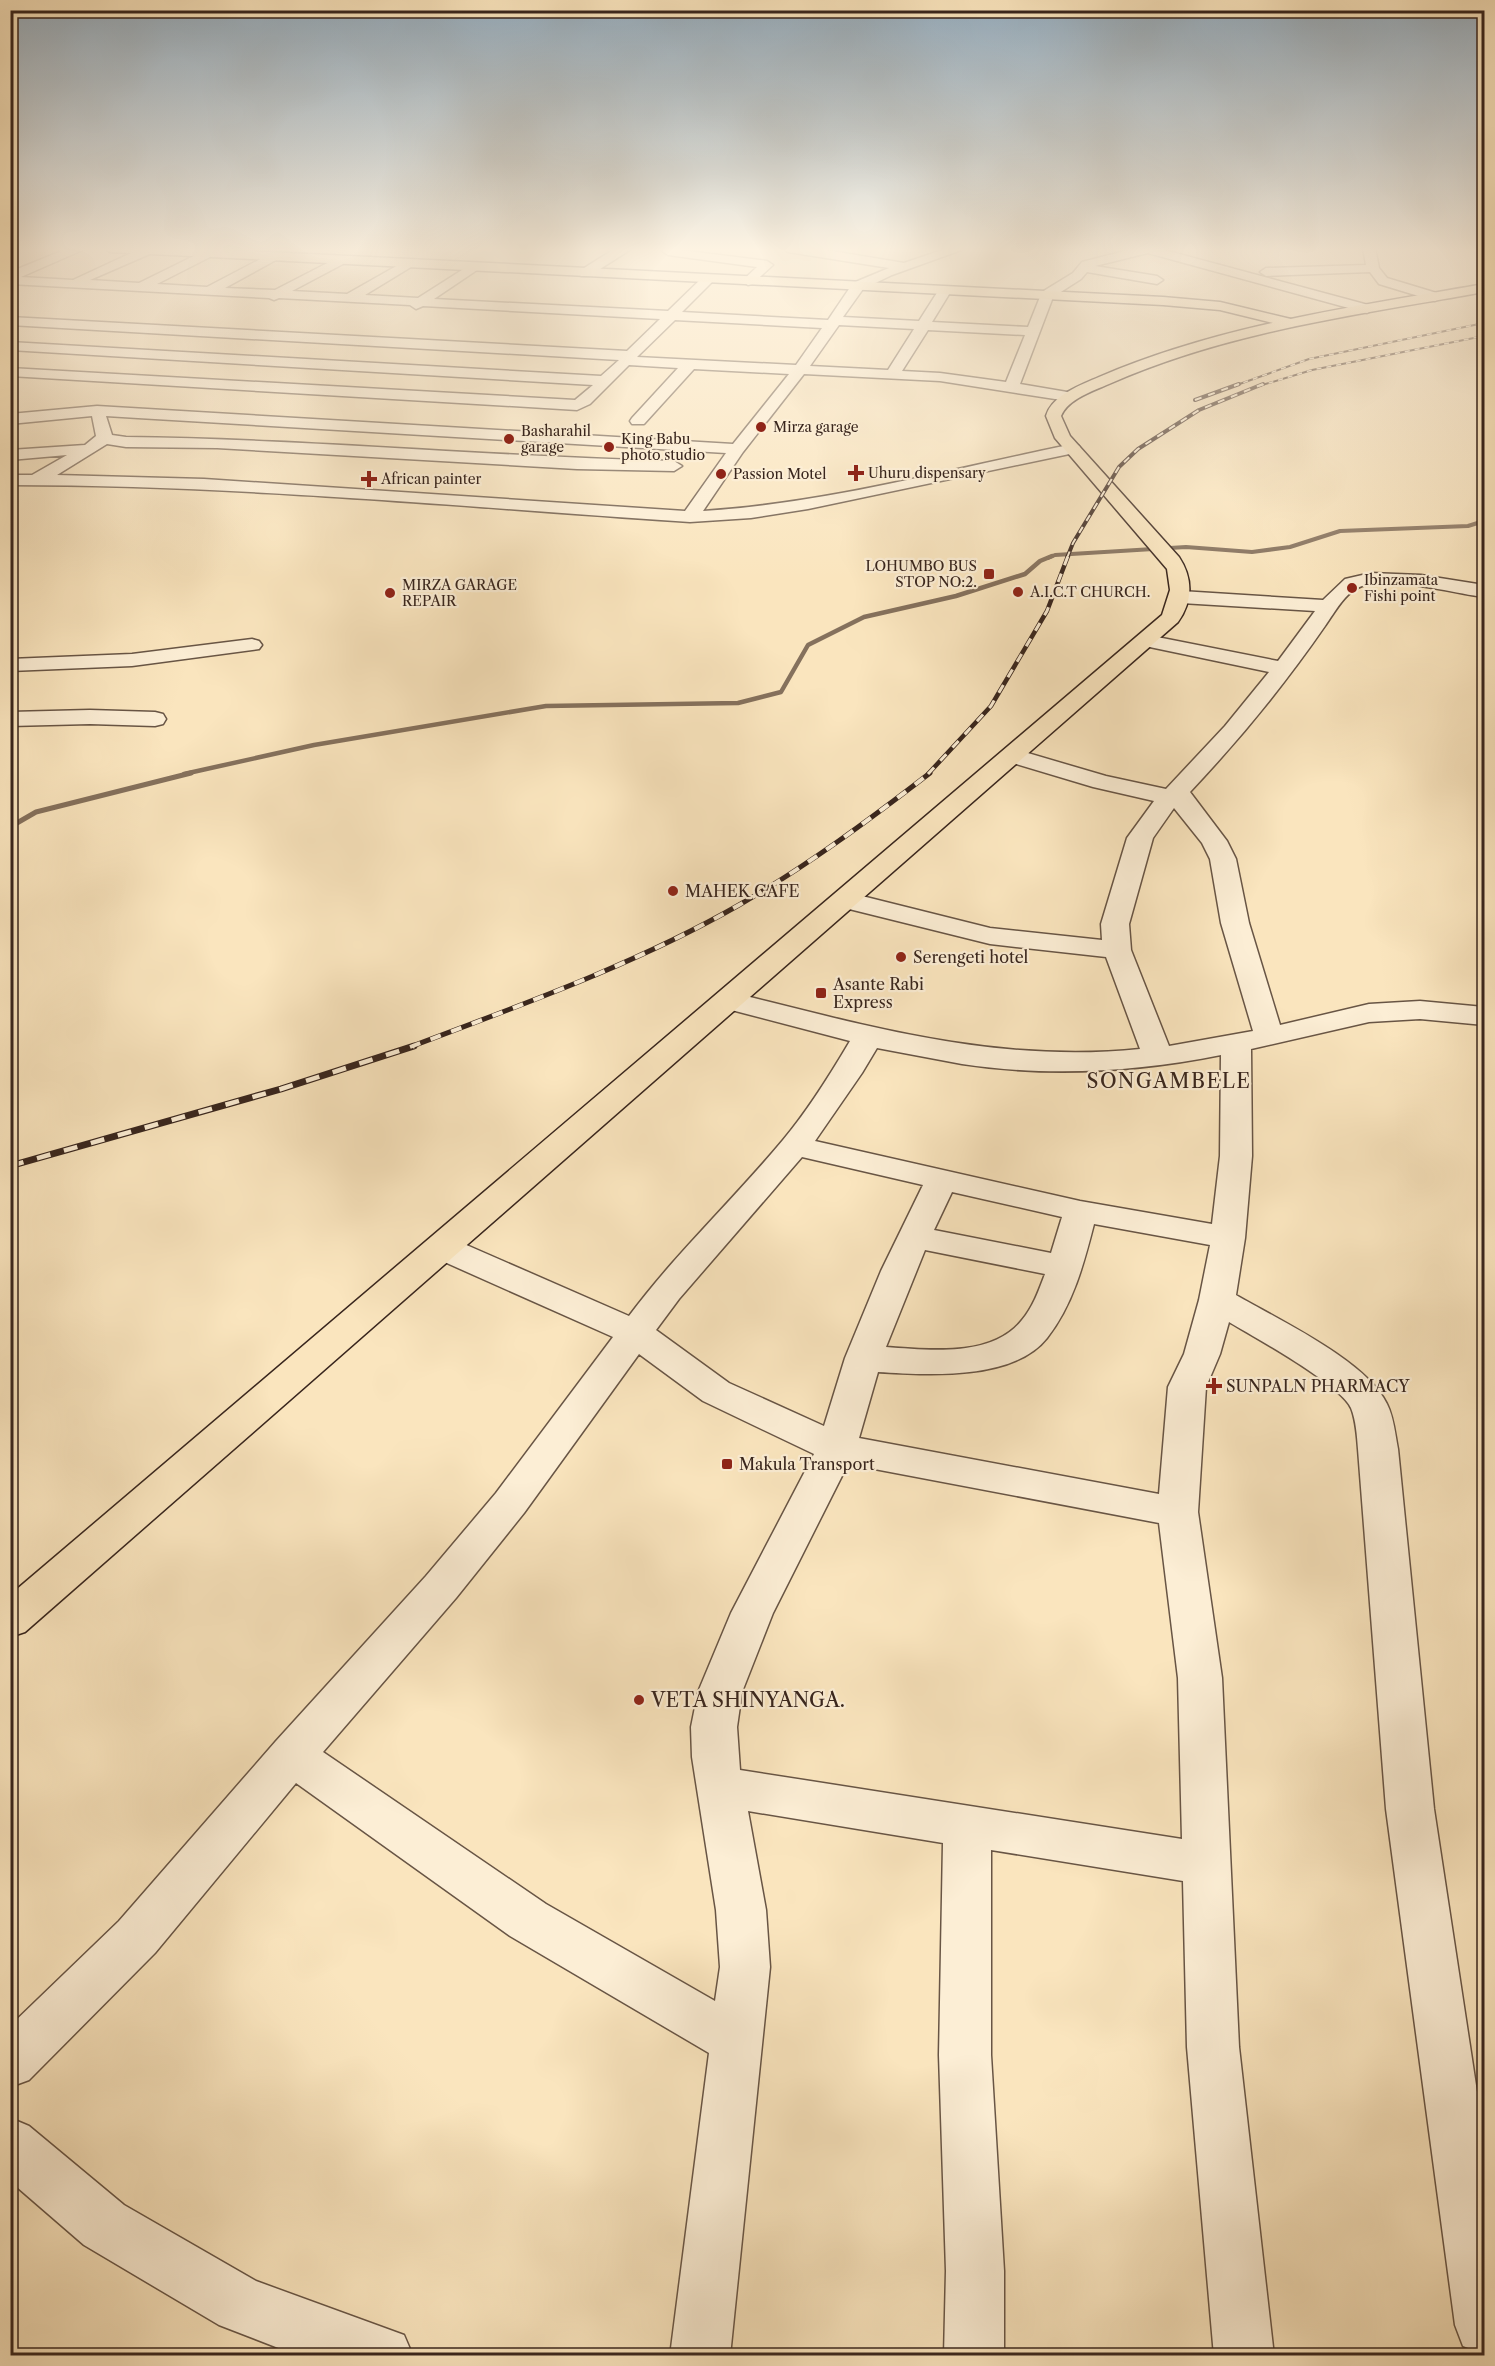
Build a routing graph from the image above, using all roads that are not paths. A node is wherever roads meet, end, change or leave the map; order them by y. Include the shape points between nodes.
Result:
1 (82, 358) edge
2 (171, 358) edge
3 (220, 358) edge
4 (337, 358) edge
5 (424, 358) edge
6 (520, 358) edge
7 (629, 358) edge
8 (633, 358) edge
9 (716, 358) edge
10 (808, 358) edge
11 (902, 358) edge
12 (1022, 358) edge
13 (1165, 358) edge
14 (250, 360) junction
15 (690, 364) junction
16 (327, 365) junction
17 (711, 365) junction
18 (410, 369) junction
19 (800, 370) junction
20 (10, 372) edge
21 (502, 374) junction
22 (52, 375) junction
23 (892, 375) junction
24 (605, 381) junction
25 (212, 384) junction
26 (1011, 386) junction
27 (134, 387) junction
28 (287, 390) junction
29 (377, 395) junction
30 (1068, 396) junction
31 (476, 400) junction
32 (10, 407) edge
33 (97, 411) junction
34 (576, 413) junction
35 (10, 419) edge
36 (617, 420) dead end
37 (638, 421) junction
38 (661, 423) dead end
39 (730, 429) dead end
40 (753, 430) junction
41 (541, 436) junction
42 (103, 439) junction
43 (89, 449) junction
44 (737, 449) junction
45 (1073, 449) junction
46 (34, 453) junction
47 (10, 455) edge
48 (577, 464) junction
49 (726, 467) junction
50 (10, 473) edge
51 (37, 479) junction
52 (10, 480) edge
53 (556, 509) junction
54 (690, 517) junction
55 (1485, 591) edge
56 (1180, 597) junction
57 (1329, 606) junction
58 (1147, 641) junction
59 (252, 645) dead end
60 (10, 665) edge
61 (1284, 669) junction
62 (10, 719) edge
63 (155, 719) dead end
64 (1014, 756) junction
65 (1174, 794) junction
66 (846, 900) junction
67 (1116, 950) junction
68 (730, 1001) junction
69 (1478, 1020) edge
70 (868, 1037) junction
71 (1252, 1041) junction
72 (1158, 1057) junction
73 (795, 1146) junction
74 (942, 1179) junction
75 (1080, 1211) junction
76 (913, 1237) junction
77 (1228, 1238) junction
78 (443, 1248) junction
79 (1065, 1267) junction
80 (1217, 1300) junction
81 (635, 1333) junction
82 (862, 1358) junction
83 (836, 1448) junction
84 (1178, 1512) junction
85 (13, 1615) edge
86 (292, 1755) junction
87 (721, 1787) junction
88 (967, 1825) junction
89 (1207, 1864) junction
90 (738, 2042) junction
91 (10, 2062) edge
92 (10, 2145) edge
93 (1485, 2325) edge
94 (383, 2355) edge
95 (700, 2355) edge
96 (974, 2355) edge
97 (1244, 2355) edge

1 - 22 street
2 - 27 street
3 - 14 street
4 - 16 street
5 - 18 street
6 - 21 street
7 - 24 street
8 - 15 street
9 - 17 street
10 - 19 street
11 - 23 street
12 - 26 street
13 - 30 main road
14 - 16 street
14 - 25 street
15 - 17 street
15 - 37 street
16 - 18 street
16 - 28 street
17 - 19 street
18 - 21 street
18 - 29 street
19 - 23 street
19 - 40 street
20 - 22 street
21 - 24 street
21 - 31 street
22 - 27 street
23 - 26 street
24 - 34 street
25 - 27 street via 163,382
25 - 28 street
26 - 30 street
28 - 29 street
29 - 31 street
30 - 45 main road via 1054,412 1054,418
31 - 34 street
32 - 33 street via 123,399
33 - 35 street
33 - 41 street
33 - 42 street
34 - 41 street
36 - 37 street
37 - 38 street
39 - 40 street
40 - 44 street
41 - 44 street
42 - 43 street
42 - 48 street
43 - 46 street
43 - 51 street
44 - 49 street
45 - 54 street via 808,504
45 - 56 main road via 1172,561 1182,582
46 - 47 street
46 - 50 street
48 - 49 street
48 - 53 street
49 - 54 street
51 - 52 street
51 - 53 street via 204,484
53 - 54 street
55 - 57 street via 1370,579 1349,585
56 - 57 street
56 - 58 main road via 1171,618
57 - 61 street
58 - 61 street
58 - 64 main road
59 - 60 street via 137,660
61 - 65 street
62 - 63 street
64 - 65 street via 1101,782
64 - 66 main road
65 - 67 street via 1140,838 1115,924
65 - 71 street via 1214,841 1223,859
66 - 67 street via 990,936
66 - 68 main road
67 - 72 street
68 - 70 street
68 - 78 main road
69 - 71 street via 1420,1010 1369,1013
70 - 72 street via 963,1055 1033,1062
70 - 73 street
71 - 72 street
71 - 77 street
73 - 74 street
73 - 81 street via 693,1260
74 - 75 street
74 - 76 street
75 - 77 street
75 - 79 street
76 - 79 street
76 - 82 street
77 - 80 street
78 - 81 street
78 - 85 main road
79 - 82 street via 1052,1300 1032,1332 1013,1347 967,1360
80 - 84 street via 1202,1354 1187,1387
80 - 93 street via 1350,1382 1368,1402 1373,1420 1410,1809
81 - 83 street via 716,1392
81 - 86 street via 510,1503
82 - 83 street
83 - 84 street
83 - 87 street via 752,1613 720,1692 714,1727
84 - 89 street via 1200,1678
86 - 90 street via 528,1920
86 - 91 street via 137,1937
87 - 88 street
87 - 90 street via 741,1910 745,1967
88 - 89 street
88 - 96 street via 965,2044 975,2271
89 - 97 street via 1213,2047
90 - 95 street
92 - 94 street via 104,2225 240,2304

